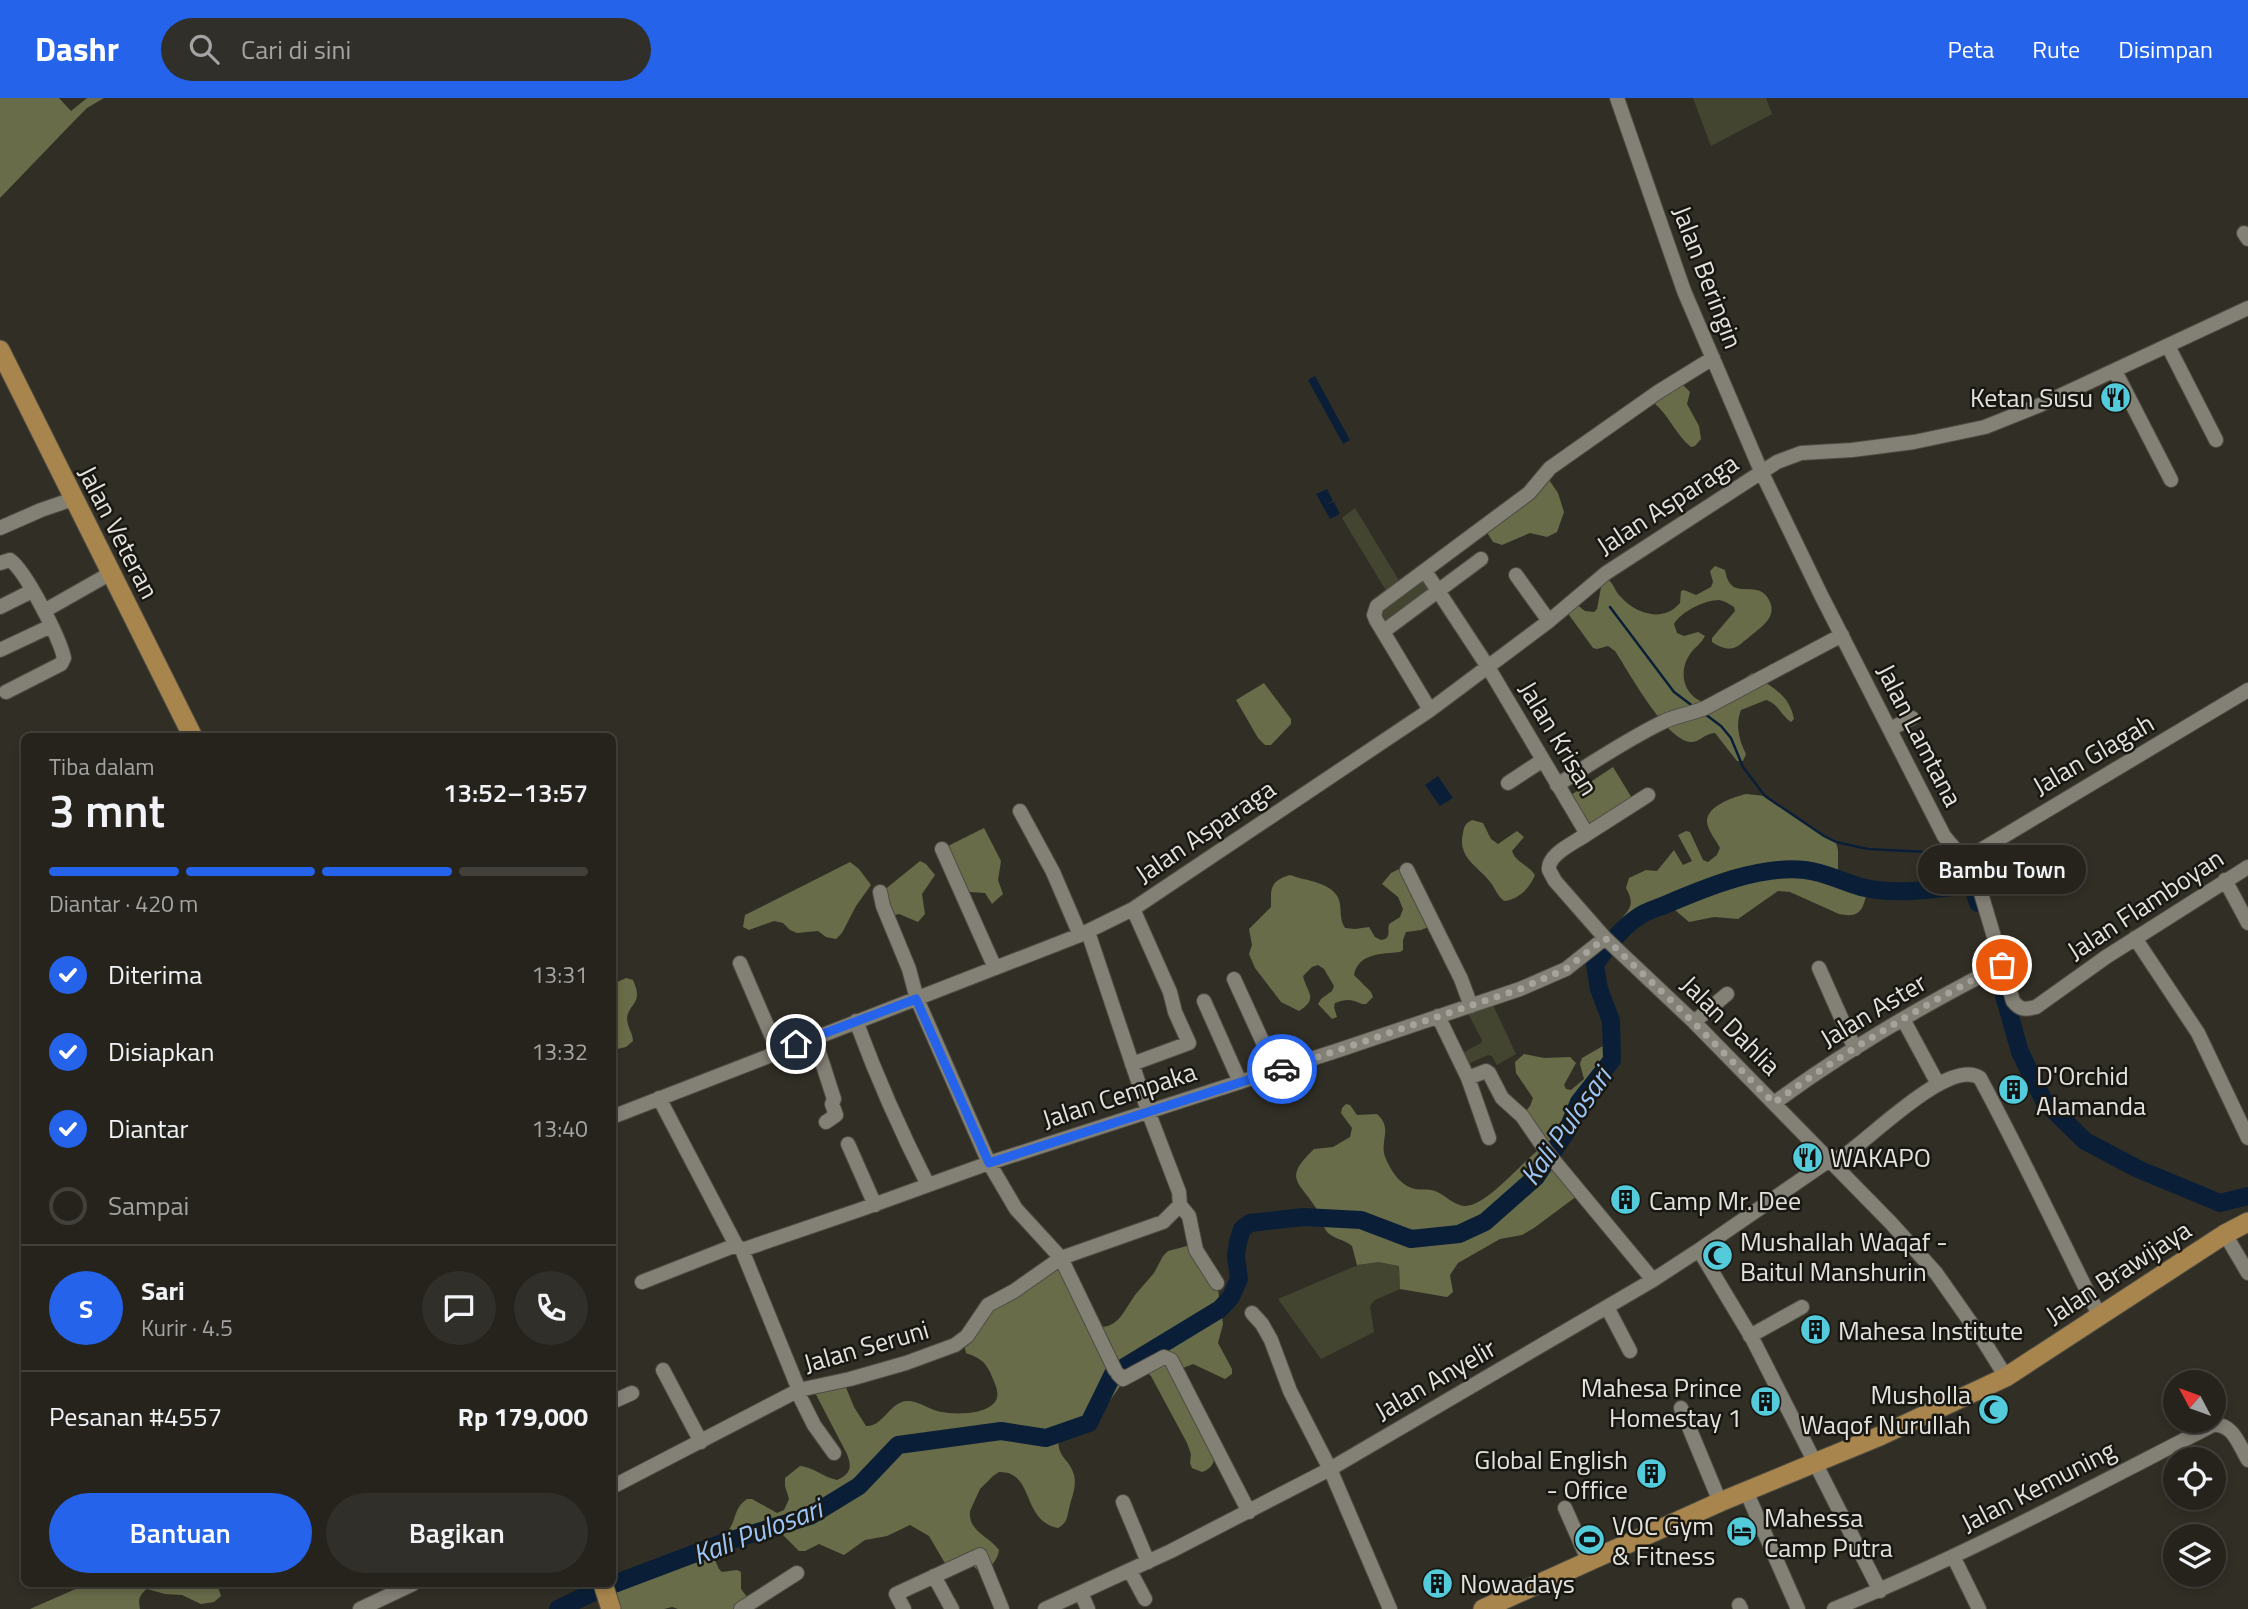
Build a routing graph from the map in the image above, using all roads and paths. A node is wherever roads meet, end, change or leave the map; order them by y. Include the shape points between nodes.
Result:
1 (1617, 98) edge
2 (2248, 308) edge
3 (2168, 346) junction
4 (0, 350) edge
5 (1713, 358) junction
6 (2115, 371) junction
7 (2216, 440) dead end
8 (1761, 471) junction
9 (2171, 480) dead end
10 (73, 499) junction
11 (0, 528) edge
12 (1481, 559) dead end
13 (0, 563) edge
14 (1424, 571) junction
15 (111, 573) junction
16 (1517, 575) dead end
17 (32, 591) junction
18 (1437, 591) junction
19 (0, 607) edge
20 (44, 611) junction
21 (1549, 621) junction
22 (51, 626) junction
23 (1384, 631) junction
24 (1842, 635) junction
25 (0, 650) edge
26 (1488, 667) junction
27 (2248, 690) edge
28 (6, 692) dead end
29 (1430, 710) junction
30 (1912, 718) dead end
31 (1890, 729) junction
32 (191, 733) edge
33 (1543, 760) junction
34 (1508, 783) dead end
35 (1557, 785) junction
36 (1648, 795) dead end
37 (1020, 811) dead end
38 (1587, 835) junction
39 (942, 849) dead end
40 (1964, 860) junction
41 (2248, 866) edge
42 (1407, 870) dead end
43 (2225, 880) junction
44 (880, 892) dead end
45 (1133, 909) junction
46 (2248, 923) edge
47 (1084, 933) junction
48 (2135, 938) junction
49 (1611, 943) junction
50 (740, 963) dead end
51 (2002, 965) junction
52 (995, 968) junction
53 (1819, 968) dead end
54 (1234, 979) dead end
55 (1727, 994) dead end
56 (916, 999) junction
57 (1204, 1001) dead end
58 (1471, 1006) junction
59 (2036, 1007) joint
60 (1438, 1016) junction
61 (1903, 1020) junction
62 (856, 1021) junction
63 (1694, 1022) junction
64 (814, 1037) junction
65 (1855, 1049) junction
66 (778, 1051) junction
67 (1132, 1064) junction
68 (1276, 1071) junction
69 (1468, 1078) junction
70 (1240, 1082) junction
71 (1938, 1084) junction
72 (659, 1098) junction
73 (1774, 1103) junction
74 (1148, 1111) junction
75 (616, 1115) edge
76 (826, 1122) dead end
77 (1489, 1138) dead end
78 (2248, 1138) edge
79 (848, 1144) dead end
80 (1830, 1159) junction
81 (989, 1163) junction
82 (928, 1185) junction
83 (1179, 1198) junction
84 (875, 1205) junction
85 (2248, 1222) edge
86 (2225, 1234) junction
87 (739, 1247) junction
88 (1699, 1250) junction
89 (1061, 1258) junction
90 (2248, 1273) edge
91 (1653, 1280) junction
92 (642, 1282) dead end
93 (1217, 1283) dead end
94 (1607, 1307) junction
95 (1802, 1307) dead end
96 (1252, 1313) dead end
97 (2100, 1317) junction
98 (1751, 1336) junction
99 (1630, 1351) dead end
100 (663, 1370) dead end
101 (2006, 1377) junction
102 (798, 1390) junction
103 (632, 1393) dead end
104 (616, 1400) edge
105 (1681, 1408) dead end
106 (701, 1442) junction
107 (834, 1453) dead end
108 (2248, 1460) edge
109 (1814, 1464) junction
110 (1329, 1469) junction
111 (616, 1485) edge
112 (1746, 1491) junction
113 (1122, 1502) dead end
114 (1720, 1502) junction
115 (1565, 1508) dead end
116 (1248, 1511) junction
117 (1953, 1556) junction
118 (1148, 1562) junction
119 (1589, 1562) junction
120 (1130, 1571) junction
121 (797, 1573) dead end
122 (934, 1576) junction
123 (407, 1587) edge
124 (1880, 1591) junction
125 (1081, 1593) junction
126 (1145, 1599) dead end
127 (360, 1609) edge
128 (741, 1609) edge
129 (904, 1609) edge
130 (952, 1609) edge
131 (1002, 1609) edge
132 (1045, 1609) edge
133 (1088, 1609) edge
134 (1390, 1609) edge
135 (1482, 1609) edge
136 (1798, 1609) edge
137 (1833, 1609) edge
138 (1979, 1609) edge

1 - 5 street, Jalan Beringin via 1684,291
2 - 3 street, Jalan Asparaga
3 - 6 street, Jalan Asparaga
3 - 7 street
4 - 10 main road, Jalan Veteran
5 - 8 street, Jalan Beringin
5 - 14 street via 1550,468 1528,493
6 - 8 street, Jalan Asparaga via 1968,432 1864,449 1801,453
6 - 9 street
8 - 21 street, Jalan Asparaga via 1605,573
8 - 24 street, Jalan Lamtana
10 - 11 street
10 - 15 main road, Jalan Veteran
12 - 18 street
13 - 17 street via 13,562
14 - 18 street, Jalan Krisan
14 - 23 street via 1377,606 1374,615
15 - 20 street
15 - 32 main road, Jalan Veteran
16 - 21 street
17 - 19 street
17 - 20 street
18 - 23 street
18 - 26 street, Jalan Krisan
20 - 22 street
21 - 26 street, Jalan Asparaga
22 - 25 street
22 - 28 street via 63,653 61,664
23 - 29 street
24 - 31 street, Jalan Lamtana
24 - 35 street via 1700,710 1664,721
26 - 29 street, Jalan Asparaga
26 - 33 street, Jalan Krisan
27 - 40 street, Jalan Glagah
29 - 45 street, Jalan Asparaga
30 - 31 street
31 - 40 street, Jalan Lamtana via 1944,836
33 - 34 street
33 - 35 street, Jalan Krisan
35 - 38 street, Jalan Krisan
36 - 38 street, Jalan Krisan
37 - 47 street
38 - 49 street, Jalan Krisan via 1558,854 1549,871
39 - 52 street
40 - 51 street, Jalan Lamtana via 1975,873
41 - 43 street, Jalan Flamboyan
42 - 58 street
43 - 46 street
43 - 48 street, Jalan Flamboyan
44 - 56 street
45 - 47 street, Jalan Asparaga
45 - 67 street via 1189,1042
47 - 52 street, Jalan Asparaga
47 - 67 street
48 - 59 street, Jalan Flamboyan
48 - 78 street via 2198,1033
49 - 58 street, Jalan Cempaka via 1558,973
49 - 63 street, Jalan Dahlia
50 - 66 street
51 - 59 street, Jalan Lamtana via 2013,1001 2026,1010
51 - 61 street, Jalan Aster
52 - 56 street, Jalan Asparaga
53 - 65 street
54 - 68 street
55 - 63 street
56 - 62 street, Jalan Asparaga
56 - 81 street
57 - 70 street
58 - 60 street, Jalan Cempaka
60 - 68 street, Jalan Cempaka
60 - 69 street
61 - 65 street, Jalan Aster
61 - 71 street
62 - 64 street, Jalan Asparaga
62 - 82 street via 876,1076
63 - 73 street, Jalan Dahlia
64 - 66 street, Jalan Asparaga
64 - 76 street via 834,1099 836,1115
65 - 73 street, Jalan Aster
66 - 72 street, Jalan Asparaga
67 - 74 street
68 - 70 street, Jalan Cempaka
69 - 77 street
69 - 91 street via 1489,1073 1502,1098 1522,1116
70 - 74 street, Jalan Cempaka
71 - 80 street, Jalan Anyelir via 1844,1156
71 - 97 street, Jalan Anyelir via 1968,1073 1980,1078
72 - 75 street, Jalan Asparaga
72 - 87 street
73 - 80 street, Jalan Dahlia
74 - 81 street, Jalan Cempaka
74 - 83 street
79 - 84 street
80 - 88 street, Jalan Anyelir
80 - 101 street, Jalan Dahlia via 1936,1273
81 - 82 street, Jalan Cempaka
81 - 89 street via 1016,1209
82 - 84 street, Jalan Cempaka
83 - 89 street, Jalan Seruni via 1163,1222
83 - 93 street via 1189,1216 1196,1250
84 - 87 street, Jalan Cempaka
85 - 86 main road, Jalan Brawijaya
86 - 90 street
86 - 97 main road, Jalan Brawijaya
87 - 92 street, Jalan Cempaka
87 - 102 street
88 - 91 street, Jalan Anyelir
88 - 98 street
89 - 102 street, Jalan Seruni via 988,1305 967,1336 954,1345 906,1363
89 - 116 street via 1123,1379 1157,1359 1171,1360
91 - 94 street, Jalan Anyelir
94 - 99 street
94 - 110 street, Jalan Anyelir
95 - 98 street
96 - 110 street via 1271,1340 1290,1391
97 - 101 main road, Jalan Brawijaya
98 - 109 street
100 - 106 street
101 - 109 main road, Jalan Brawijaya
102 - 106 street, Jalan Seruni
102 - 107 street
103 - 104 street
105 - 114 street
106 - 111 street, Jalan Seruni
108 - 117 street, Jalan Kemuning via 2231,1430 2213,1425
109 - 112 main road, Jalan Brawijaya
109 - 124 street
110 - 116 street, Jalan Anyelir
110 - 134 street
112 - 114 main road, Jalan Brawijaya
112 - 136 street
113 - 118 street
114 - 119 main road, Jalan Brawijaya
115 - 119 street
116 - 118 street, Jalan Anyelir
117 - 124 street, Jalan Kemuning
117 - 138 street
118 - 120 street, Jalan Anyelir
119 - 135 main road, Jalan Brawijaya
120 - 125 street, Jalan Anyelir
120 - 126 street
121 - 128 street
122 - 129 street via 897,1594
122 - 130 street
122 - 131 street via 980,1555
123 - 127 street
124 - 137 street, Jalan Kemuning
125 - 132 street, Jalan Anyelir
125 - 133 street

